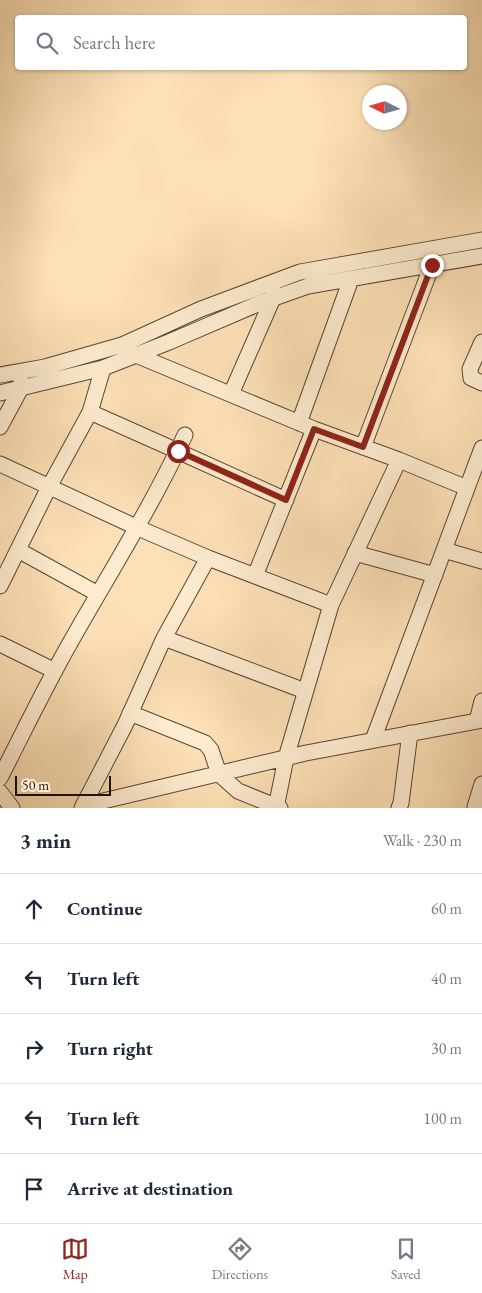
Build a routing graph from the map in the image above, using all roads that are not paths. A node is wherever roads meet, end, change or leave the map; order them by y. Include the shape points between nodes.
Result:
1 (482, 240) edge
2 (482, 256) edge
3 (432, 265) junction
4 (350, 279) junction
5 (276, 281) junction
6 (273, 298) junction
7 (482, 342) edge
8 (136, 355) junction
9 (103, 368) junction
10 (20, 371) junction
11 (0, 375) edge
12 (482, 383) edge
13 (21, 388) junction
14 (0, 393) edge
15 (231, 394) junction
16 (90, 412) junction
17 (299, 423) junction
18 (0, 427) edge
19 (314, 429) junction
20 (185, 434) dead end
21 (363, 447) junction
22 (482, 448) edge
23 (178, 451) junction
24 (399, 460) junction
25 (0, 464) edge
26 (479, 467) edge
27 (49, 487) junction
28 (467, 488) junction
29 (286, 500) junction
30 (136, 527) junction
31 (18, 550) junction
32 (444, 550) junction
33 (355, 553) junction
34 (208, 558) junction
35 (482, 561) edge
36 (435, 575) junction
37 (255, 576) junction
38 (0, 586) edge
39 (98, 594) junction
40 (331, 605) junction
41 (164, 638) junction
42 (0, 644) edge
43 (55, 671) junction
44 (306, 691) junction
45 (482, 701) edge
46 (130, 713) junction
47 (479, 720) edge
48 (410, 733) junction
49 (373, 740) junction
50 (286, 758) junction
51 (219, 774) junction
52 (0, 778) edge
53 (482, 784) edge
54 (0, 792) edge
55 (104, 804) edge
56 (475, 807) edge
57 (12, 808) edge
58 (84, 808) edge
59 (278, 808) edge
60 (399, 808) edge

1 - 5 street via 300,272
2 - 3 street
3 - 4 street
3 - 21 street
4 - 6 street via 308,286
4 - 17 street
5 - 6 street
5 - 10 street via 122,344 45,367
6 - 8 street
6 - 15 street
7 - 12 street via 470,369 471,378
8 - 9 street
8 - 15 street
9 - 13 street
9 - 16 street
10 - 11 street
10 - 13 street
13 - 14 street
13 - 18 street
15 - 17 street
16 - 23 street
16 - 27 street
17 - 19 street
19 - 21 street
19 - 29 street
20 - 23 street
21 - 24 street
22 - 26 street
23 - 29 street
23 - 30 street
24 - 28 street
24 - 33 street
25 - 27 street
26 - 28 street
27 - 30 street
27 - 31 street
28 - 32 street
29 - 37 street
30 - 34 street
30 - 39 street
31 - 38 street
31 - 39 street
32 - 35 street
32 - 36 street
33 - 36 street
33 - 40 street
34 - 37 street
34 - 41 street
36 - 49 street
37 - 40 street
39 - 43 street
40 - 44 street
41 - 44 street
41 - 46 street
42 - 43 street
43 - 52 street
44 - 50 street
45 - 47 street
46 - 51 street via 204,743 212,750
46 - 58 street
47 - 48 street
48 - 49 street
48 - 60 street
49 - 50 street
50 - 51 street
50 - 59 street
51 - 55 street
51 - 59 street via 238,791
53 - 56 street
54 - 57 street
55 - 58 street

